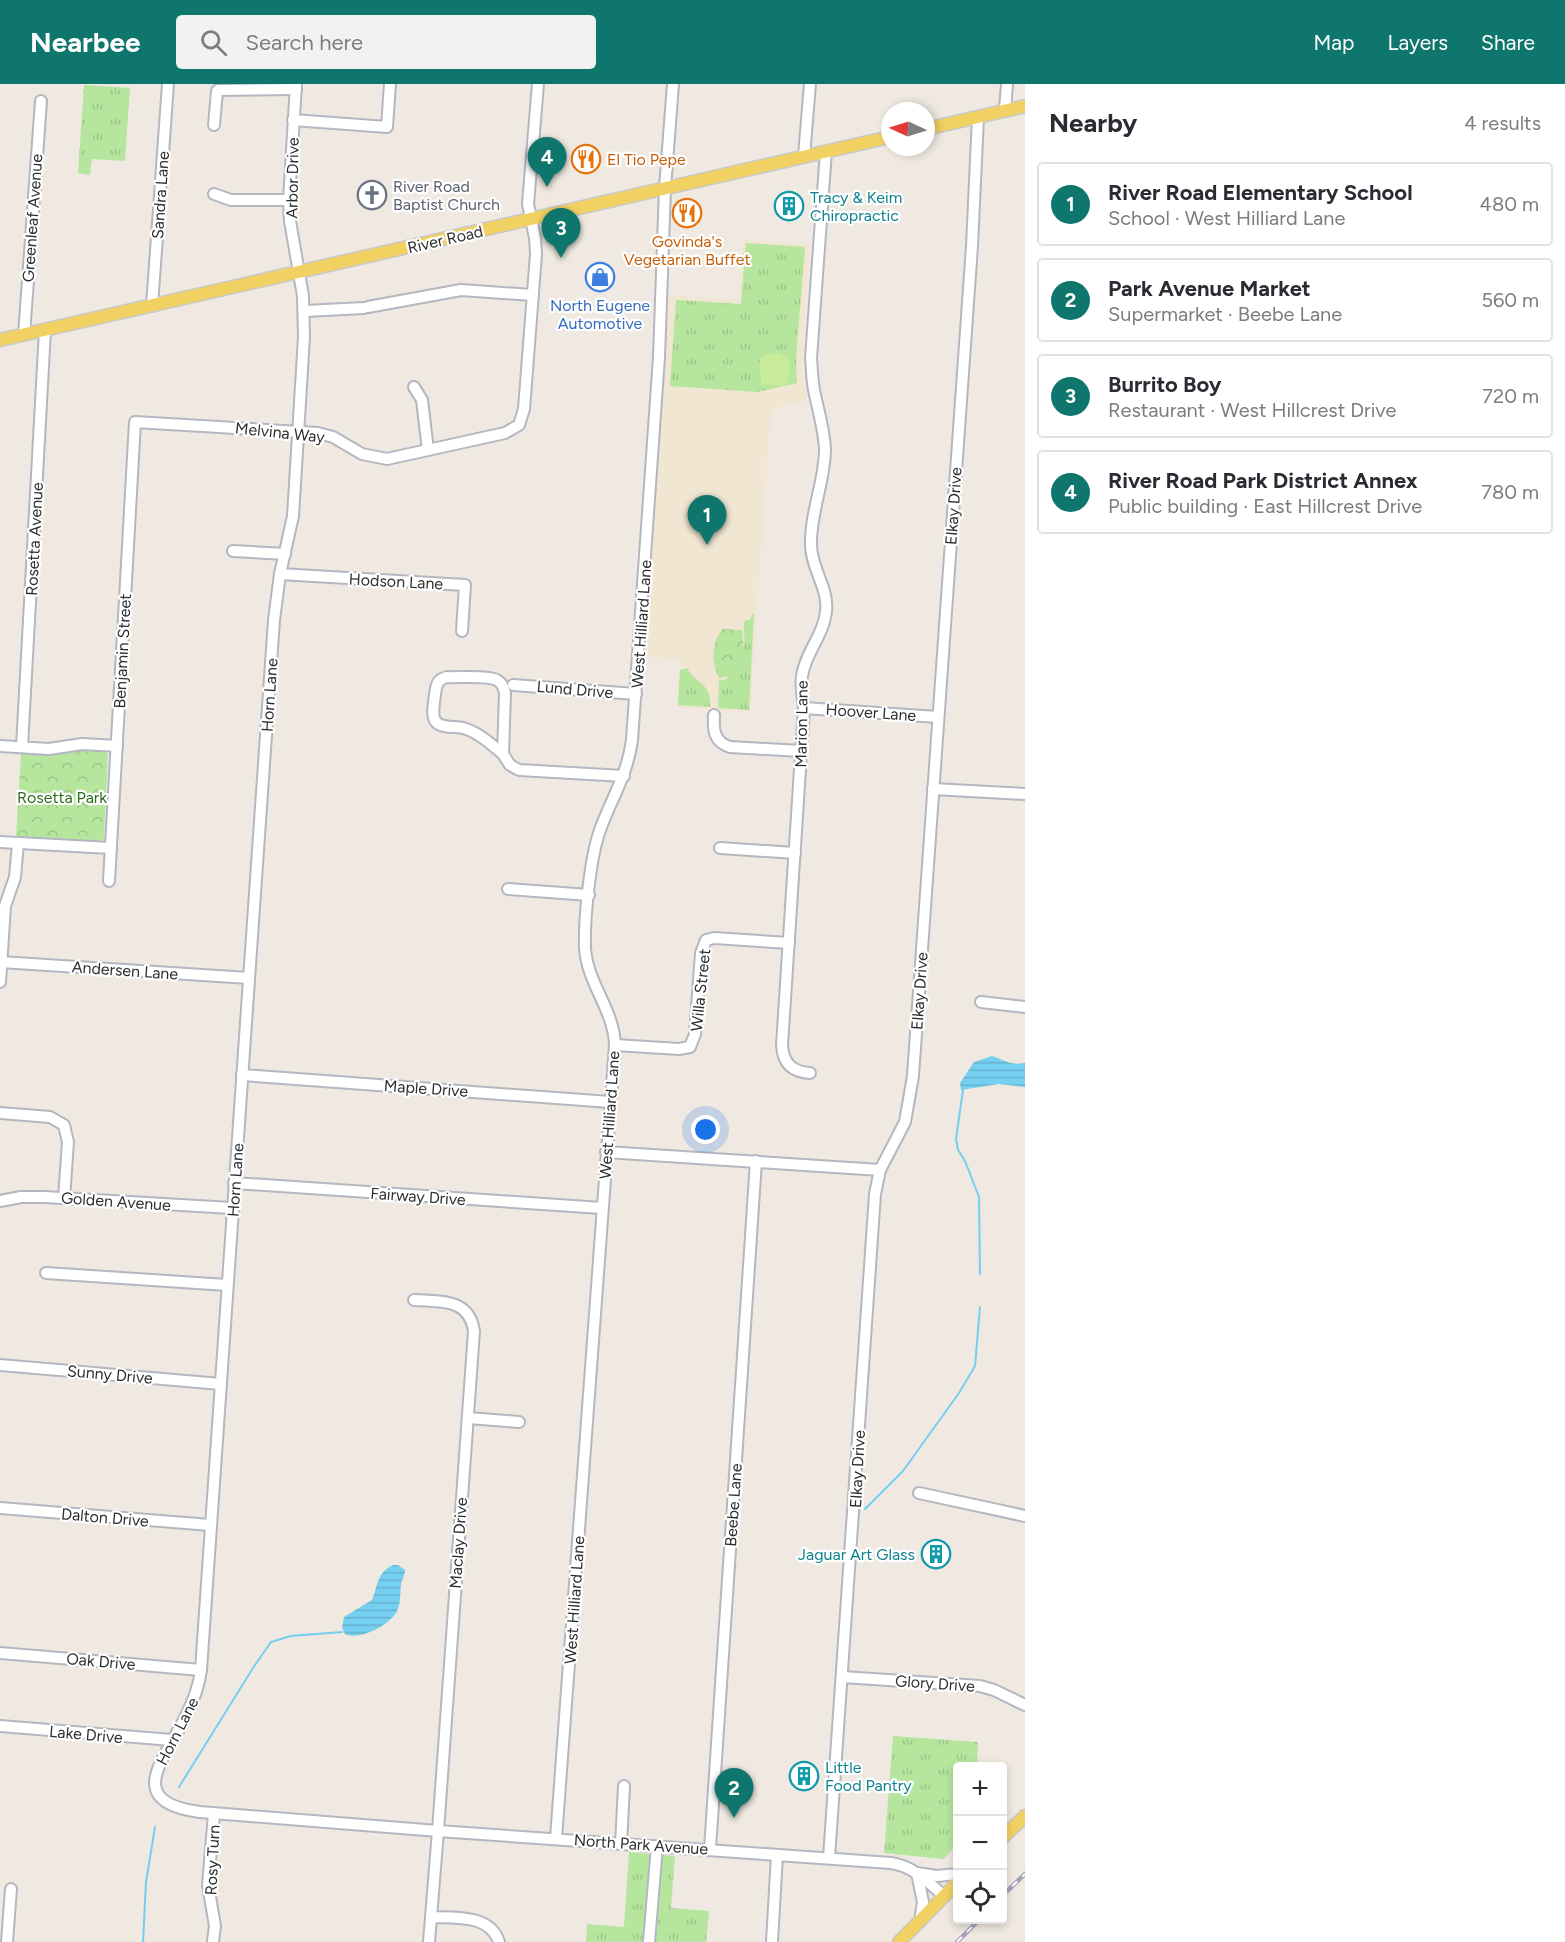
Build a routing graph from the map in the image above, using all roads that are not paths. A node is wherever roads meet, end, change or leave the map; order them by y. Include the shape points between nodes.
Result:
1 (168, 84) edge
2 (390, 84) edge
3 (538, 84) edge
4 (673, 84) edge
5 (810, 84) edge
6 (1007, 84) edge
7 (296, 86) edge
8 (41, 101) dead end
9 (1025, 106) edge
10 (1005, 110) junction
11 (978, 117) junction
12 (293, 120) junction
13 (214, 125) dead end
14 (935, 127) edge
15 (881, 139) edge
16 (826, 151) junction
17 (804, 156) junction
18 (666, 188) junction
19 (214, 194) dead end
20 (289, 200) junction
21 (531, 219) junction
22 (299, 272) junction
23 (533, 295) junction
24 (152, 306) junction
25 (305, 311) junction
26 (45, 330) junction
27 (24, 335) junction
28 (0, 340) edge
29 (414, 387) dead end
30 (135, 422) joint
31 (299, 431) junction
32 (428, 450) junction
33 (233, 551) dead end
34 (285, 554) junction
35 (280, 574) junction
36 (462, 631) dead end
37 (513, 685) dead end
38 (636, 694) junction
39 (804, 708) junction
40 (714, 715) dead end
41 (938, 717) junction
42 (0, 746) edge
43 (117, 746) junction
44 (22, 747) junction
45 (801, 751) junction
46 (503, 754) junction
47 (624, 777) junction
48 (933, 789) junction
49 (1025, 794) edge
50 (0, 842) edge
51 (18, 843) junction
52 (720, 848) dead end
53 (111, 849) junction
54 (795, 853) junction
55 (110, 881) dead end
56 (508, 889) dead end
57 (589, 895) junction
58 (789, 943) junction
59 (1, 962) edge
60 (249, 978) junction
61 (0, 982) edge
62 (981, 1002) dead end
63 (1025, 1007) edge
64 (615, 1044) junction
65 (810, 1073) dead end
66 (242, 1075) junction
67 (610, 1102) junction
68 (0, 1113) edge
69 (606, 1152) junction
70 (756, 1161) junction
71 (880, 1170) junction
72 (234, 1183) junction
73 (64, 1198) junction
74 (0, 1201) edge
75 (232, 1208) junction
76 (602, 1208) junction
77 (46, 1273) dead end
78 (227, 1285) junction
79 (414, 1300) dead end
80 (0, 1365) edge
81 (221, 1384) junction
82 (468, 1418) junction
83 (519, 1422) dead end
84 (919, 1493) dead end
85 (0, 1508) edge
86 (1025, 1516) edge
87 (210, 1526) junction
88 (0, 1653) edge
89 (201, 1670) junction
90 (842, 1677) junction
91 (1025, 1705) edge
92 (0, 1726) edge
93 (172, 1740) junction
94 (624, 1786) dead end
95 (214, 1814) junction
96 (1025, 1816) edge
97 (438, 1831) junction
98 (1007, 1833) edge
99 (556, 1838) junction
100 (621, 1844) junction
101 (657, 1846) junction
102 (710, 1849) junction
103 (777, 1855) junction
104 (829, 1858) junction
105 (918, 1873) junction
106 (953, 1874) edge
107 (953, 1887) edge
108 (11, 1889) dead end
109 (944, 1896) junction
110 (431, 1917) junction
111 (920, 1921) junction
112 (213, 1941) edge
113 (7, 1942) edge
114 (429, 1942) edge
115 (499, 1942) edge
116 (649, 1942) edge
117 (772, 1942) edge
118 (898, 1942) edge

1 - 24 street, Sandra Lane
2 - 12 street via 387,127
3 - 21 street via 528,204
4 - 18 street, West Hilliard Lane
5 - 17 street
6 - 10 street
7 - 12 street, Arbor Drive
7 - 13 street via 219,90
8 - 27 street, Greenleaf Avenue
9 - 10 main road
10 - 11 main road
11 - 14 main road
11 - 41 street, Elkay Drive
12 - 20 street, Arbor Drive
15 - 16 main road, River Road
16 - 17 main road, River Road
16 - 39 street, Marion Lane via 811,358 825,450 811,543 827,610 801,676
17 - 18 main road, River Road
18 - 21 main road, River Road
18 - 38 street, West Hilliard Lane
19 - 20 street via 231,200
20 - 22 street, Arbor Drive
21 - 22 main road, River Road
21 - 23 street via 536,247
22 - 24 main road, River Road
22 - 25 street, Horn Lane
23 - 25 street via 462,290 366,308
23 - 32 street, Melvina Way via 521,422 504,433
24 - 26 main road, River Road
25 - 31 street, Horn Lane
26 - 27 main road, River Road
26 - 44 street, Rosetta Avenue
27 - 28 main road, River Road
29 - 32 street via 422,399
30 - 31 street, Melvina Way
30 - 43 street, Benjamin Street
31 - 32 street, Melvina Way via 327,435 362,454 379,458
31 - 34 street, Horn Lane via 292,527
33 - 34 street
34 - 35 street, Horn Lane
35 - 36 street, Hodson Lane via 465,585
35 - 60 street, Horn Lane
37 - 38 street, Lund Drive
38 - 47 street, West Hilliard Lane
39 - 41 street, Hoover Lane
39 - 45 street, Marion Lane
40 - 45 street via 716,737 727,746
41 - 48 street, Elkay Drive
42 - 44 street
43 - 44 street
43 - 53 street, Benjamin Street
45 - 54 street, Marion Lane
46 - 46 street via 465,729 437,723 434,713 438,681 447,677 490,679 502,684
46 - 47 street via 519,770
47 - 57 street, West Hilliard Lane via 599,832
48 - 49 street
48 - 71 street, Elkay Drive via 912,1090 905,1122
50 - 51 street
51 - 53 street
51 - 59 street via 15,877 5,906
52 - 54 street
53 - 55 street, Benjamin Street
54 - 58 street, Marion Lane
56 - 57 street
57 - 64 street, West Hilliard Lane via 587,959
58 - 64 street, Willa Street via 703,938 690,1052
58 - 65 street, Marion Lane via 782,1052 791,1068
59 - 60 street, Andersen Lane
59 - 61 street
60 - 66 street, Horn Lane
62 - 63 street
64 - 67 street, West Hilliard Lane
66 - 67 street, Maple Drive
66 - 72 street, Horn Lane
67 - 69 street, West Hilliard Lane
68 - 73 street via 45,1116 61,1122 68,1142
69 - 70 street
69 - 76 street, West Hilliard Lane
70 - 71 street
70 - 102 street, Beebe Lane
71 - 90 street, Elkay Drive via 875,1194
72 - 75 street, Horn Lane
72 - 76 street, Fairway Drive
73 - 74 street, Golden Avenue
73 - 75 street, Golden Avenue
75 - 78 street, Horn Lane
76 - 99 street, West Hilliard Lane
77 - 78 street
78 - 81 street, Horn Lane
79 - 82 street, Maclay Drive via 454,1304 470,1318 474,1331
80 - 81 street, Sunny Drive
81 - 87 street, Horn Lane
82 - 83 street
82 - 97 street, Maclay Drive
84 - 86 street
85 - 87 street, Dalton Drive
87 - 89 street, Horn Lane
88 - 89 street, Oak Drive
89 - 93 street, Horn Lane via 196,1694
90 - 91 street, Glory Drive via 980,1686
90 - 104 street, Elkay Drive
92 - 93 street, Lake Drive
93 - 95 street, Horn Lane via 156,1772 154,1782 159,1795 175,1807
94 - 100 street
95 - 97 street, Horn Lane
95 - 112 street, Rosy Turn via 208,1885 215,1926
96 - 98 main road
97 - 99 street, North Park Avenue
97 - 110 street
99 - 100 street, North Park Avenue
100 - 101 street, North Park Avenue
101 - 102 street, North Park Avenue
101 - 116 street
102 - 103 street, North Park Avenue
103 - 104 street, North Park Avenue
103 - 117 street
104 - 105 street, North Park Avenue via 899,1864
105 - 106 street
105 - 109 street, North Park Avenue
105 - 111 street via 923,1902
107 - 109 main road
108 - 113 street
109 - 111 main road
110 - 114 street
110 - 115 street via 482,1922 493,1930
111 - 118 main road

